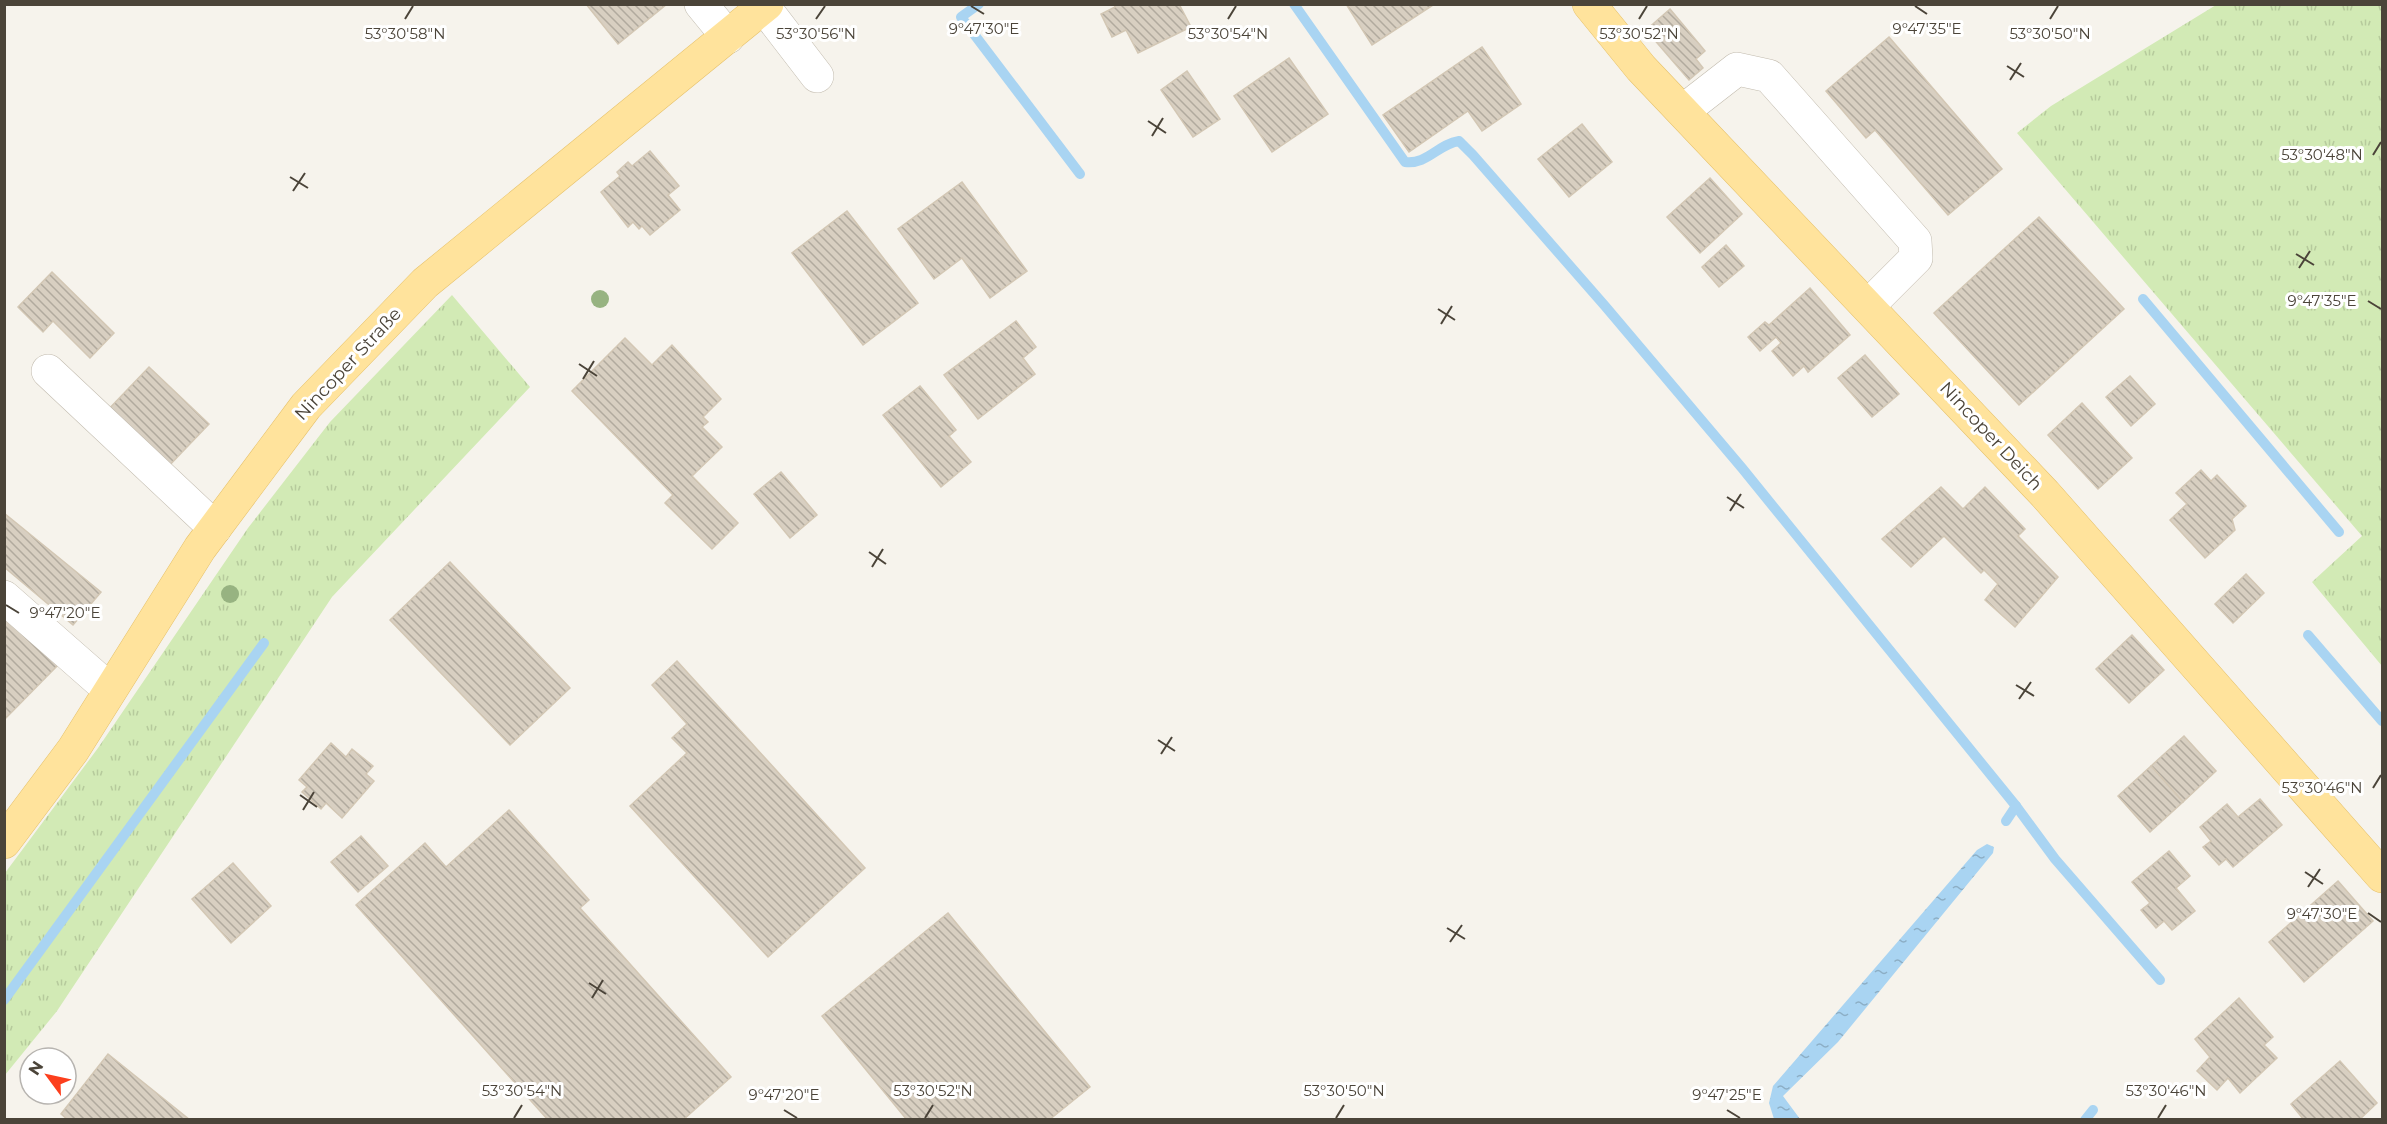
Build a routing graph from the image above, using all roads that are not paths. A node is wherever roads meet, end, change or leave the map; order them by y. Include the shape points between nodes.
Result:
1 (701, 4) edge
2 (1589, 4) edge
3 (766, 6) edge
4 (728, 38) junction
5 (817, 76) dead end
6 (1683, 111) junction
7 (1868, 306) junction
8 (48, 371) dead end
9 (214, 528) junction
10 (4, 597) edge
11 (110, 690) junction
12 (4, 842) edge
13 (2382, 876) edge

1 - 4 lane
2 - 6 main road, Nincoper Deich via 1641,68
3 - 4 main road, Nincoper Straße
3 - 5 lane
4 - 9 main road, Nincoper Straße via 425,283 306,406
6 - 7 main road, Nincoper Deich
6 - 7 lane via 1737,69 1769,76 1915,241 1916,258
7 - 13 main road, Nincoper Deich via 2045,494
8 - 9 lane
9 - 11 main road, Nincoper Straße
10 - 11 lane
11 - 12 main road, Nincoper Straße via 73,750

